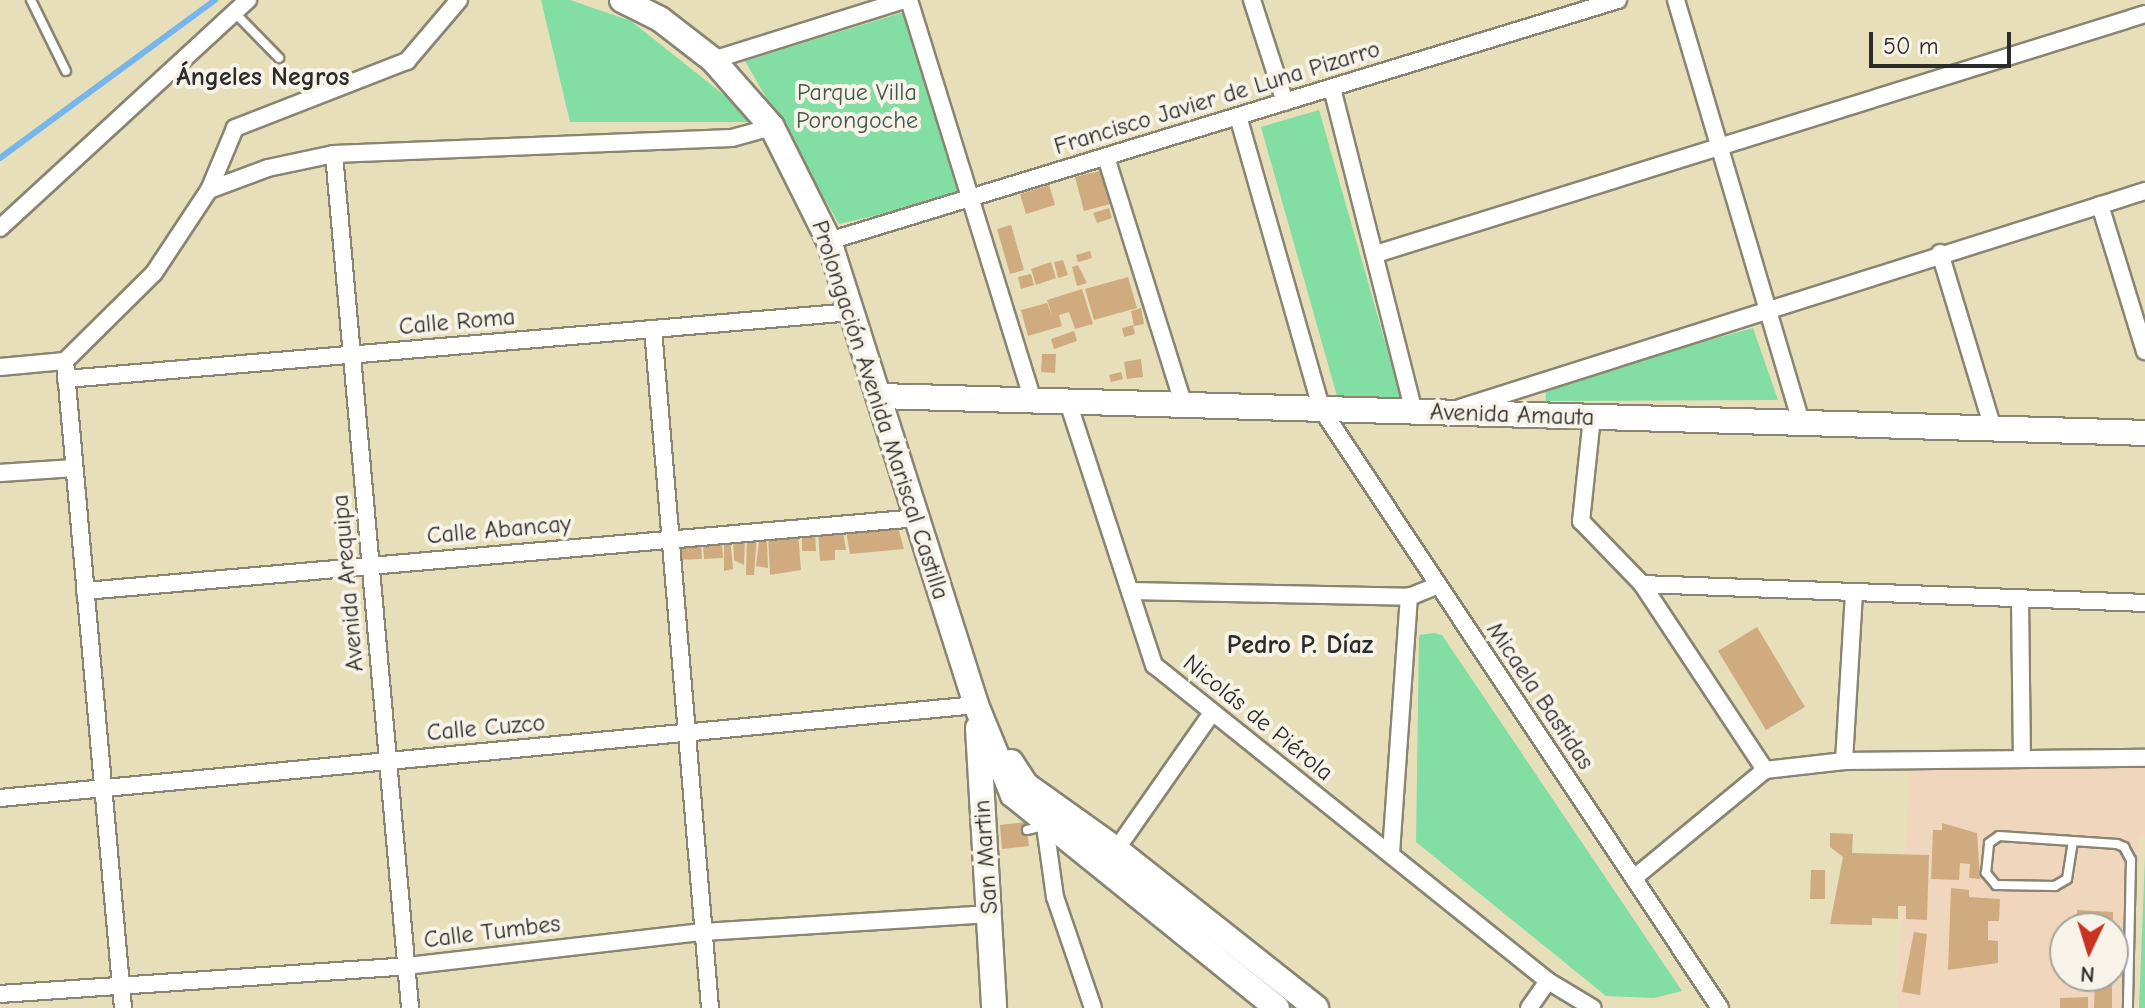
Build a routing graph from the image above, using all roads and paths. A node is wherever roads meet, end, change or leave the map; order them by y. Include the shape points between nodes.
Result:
1 (31, 0) edge
2 (248, 0) edge
3 (459, 0) edge
4 (622, 0) edge
5 (906, 0) edge
6 (1252, 0) edge
7 (1618, 0) edge
8 (1676, 0) edge
9 (1585, 5) edge
10 (235, 12) junction
11 (2145, 14) edge
12 (279, 58) dead end
13 (713, 60) junction
14 (66, 71) dead end
15 (1332, 88) junction
16 (1285, 102) junction
17 (1238, 116) junction
18 (772, 127) junction
19 (1720, 147) junction
20 (334, 154) junction
21 (1106, 157) junction
22 (209, 190) junction
23 (2145, 191) edge
24 (968, 199) junction
25 (2100, 205) junction
26 (0, 228) edge
27 (829, 241) junction
28 (1940, 253) junction
29 (1376, 254) junction
30 (1766, 307) junction
31 (853, 312) junction
32 (653, 329) junction
33 (2145, 351) edge
34 (352, 355) junction
35 (65, 361) junction
36 (0, 367) edge
37 (66, 379) junction
38 (879, 396) junction
39 (1033, 401) junction
40 (1068, 402) junction
41 (1184, 406) junction
42 (1322, 410) junction
43 (1414, 412) junction
44 (1445, 413) junction
45 (1592, 417) junction
46 (1801, 423) junction
47 (1993, 429) junction
48 (2145, 433) edge
49 (74, 468) junction
50 (0, 473) edge
51 (917, 518) junction
52 (670, 539) junction
53 (371, 565) junction
54 (1642, 584) junction
55 (1438, 585) junction
56 (85, 591) junction
57 (1130, 591) junction
58 (1854, 592) junction
59 (1409, 597) junction
60 (2020, 598) junction
61 (2145, 603) edge
62 (976, 705) junction
63 (1211, 714) junction
64 (687, 732) junction
65 (2022, 757) junction
66 (2145, 758) edge
67 (388, 761) junction
68 (1844, 761) junction
69 (1765, 770) junction
70 (103, 788) junction
71 (0, 798) edge
72 (1036, 828) junction
73 (2073, 841) junction
74 (1117, 850) junction
75 (1391, 853) junction
76 (1101, 870) junction
77 (1634, 878) junction
78 (990, 914) junction
79 (703, 932) junction
80 (407, 966) junction
81 (1548, 981) junction
82 (121, 984) junction
83 (0, 994) edge
84 (123, 1008) edge
85 (410, 1008) edge
86 (710, 1008) edge
87 (994, 1008) edge
88 (1093, 1008) edge
89 (1277, 1008) edge
90 (1316, 1008) edge
91 (1529, 1008) edge
92 (1593, 1008) edge
93 (1720, 1008) edge
94 (2128, 1008) edge

1 - 14 lane
2 - 10 street
3 - 22 street via 407,61 235,128
4 - 13 main road, Prolongación Avenida Mariscal Castilla via 660,19
5 - 13 street
5 - 24 street
6 - 16 street
7 - 9 street, Francisco Javier de Luna Pizarro
8 - 19 street
9 - 15 street, Francisco Javier de Luna Pizarro
10 - 12 lane
10 - 26 street
11 - 19 street
13 - 18 main road, Prolongación Avenida Mariscal Castilla
15 - 16 street, Francisco Javier de Luna Pizarro
15 - 29 street
16 - 17 street, Francisco Javier de Luna Pizarro
17 - 21 street, Francisco Javier de Luna Pizarro
17 - 42 street, Micaela Bastidas
18 - 20 street via 732,138
18 - 27 main road, Prolongación Avenida Mariscal Castilla
19 - 29 street
19 - 30 street
20 - 22 street via 268,168
20 - 34 street, Avenida Arequipa
21 - 24 street, Francisco Javier de Luna Pizarro
21 - 41 street
22 - 35 street via 154,273
23 - 25 street
24 - 27 street, Francisco Javier de Luna Pizarro
24 - 39 street
25 - 28 street
25 - 33 street
27 - 31 main road, Prolongación Avenida Mariscal Castilla
28 - 30 street
28 - 47 street
29 - 43 street
30 - 44 street
30 - 46 street
31 - 32 street, Calle Roma
31 - 38 main road, Prolongación Avenida Mariscal Castilla
32 - 34 street, Calle Roma
32 - 52 street
34 - 37 street, Calle Roma
34 - 53 street, Avenida Arequipa
35 - 36 street
35 - 37 street
37 - 49 street
38 - 39 main road, Avenida Amauta
38 - 51 main road, Prolongación Avenida Mariscal Castilla
39 - 40 main road, Avenida Amauta
40 - 41 main road, Avenida Amauta
40 - 57 street, Nicolás de Piérola
41 - 42 main road, Avenida Amauta
42 - 43 main road, Avenida Amauta
42 - 55 street, Micaela Bastidas
43 - 44 main road, Avenida Amauta
44 - 45 main road, Avenida Amauta
45 - 46 main road, Avenida Amauta
45 - 54 street via 1581,521
46 - 47 main road, Avenida Amauta
47 - 48 main road, Avenida Amauta
49 - 50 street
49 - 56 street
51 - 52 street, Calle Abancay
51 - 62 main road, Prolongación Avenida Mariscal Castilla
52 - 53 street, Calle Abancay
52 - 64 street
53 - 56 street, Calle Abancay
53 - 67 street, Avenida Arequipa
54 - 58 street
54 - 69 street
55 - 59 street
55 - 77 street, Micaela Bastidas
56 - 70 street
57 - 59 street
57 - 63 street, Nicolás de Piérola via 1154,665
58 - 60 street
58 - 68 street
59 - 75 street
60 - 61 street
60 - 65 street
62 - 64 street, Calle Cuzco
62 - 72 main road, Prolongación Avenida Mariscal Castilla via 1013,795
62 - 74 main road, Prolongación Avenida Mariscal Castilla via 1026,785
62 - 78 main road, San Martin via 993,838
63 - 74 street
63 - 75 street, Nicolás de Piérola
64 - 67 street, Calle Cuzco
64 - 79 street
65 - 66 street
65 - 68 street
67 - 70 street, Calle Cuzco
67 - 80 street, Avenida Arequipa
68 - 69 street
69 - 77 street
70 - 71 street, Calle Cuzco
70 - 82 street
72 - 76 main road, Prolongación Avenida Mariscal Castilla
72 - 88 street
73 - 73 lane via 1993,837 1986,873 1996,885 2055,886 2067,879
73 - 94 lane via 2117,844 2129,853
74 - 76 street
74 - 90 main road, Prolongación Avenida Mariscal Castilla
75 - 81 street, Nicolás de Piérola
76 - 89 main road, Prolongación Avenida Mariscal Castilla
77 - 93 street, Micaela Bastidas
78 - 79 street, Calle Tumbes
78 - 87 main road, San Martin
79 - 80 street, Calle Tumbes
79 - 86 street
80 - 82 street, Calle Tumbes
80 - 85 street, Avenida Arequipa
81 - 91 street
81 - 92 street, Nicolás de Piérola
82 - 83 street, Calle Tumbes
82 - 84 street

